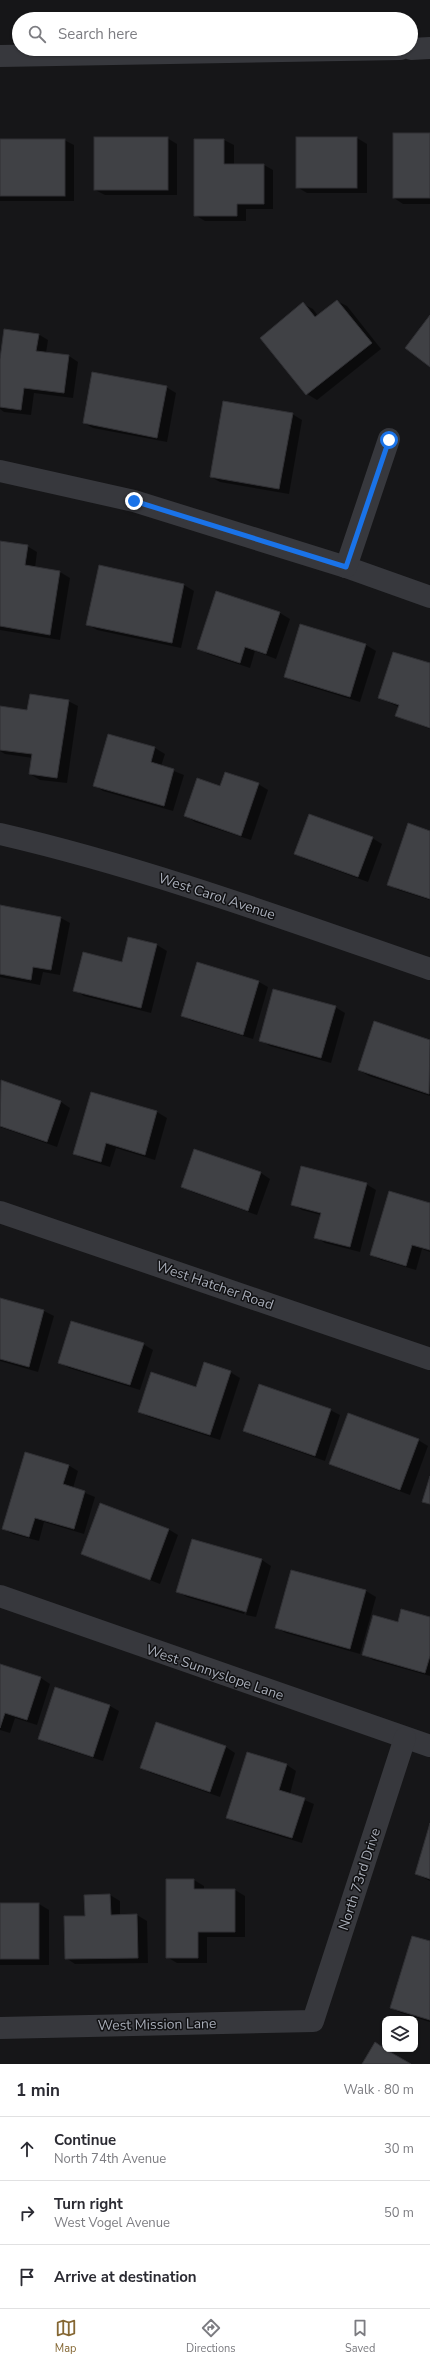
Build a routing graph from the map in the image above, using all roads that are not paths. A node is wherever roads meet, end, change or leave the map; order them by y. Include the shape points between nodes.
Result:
1 (430, 48) edge
2 (418, 49) edge
3 (0, 56) edge
4 (12, 56) edge
5 (389, 440) dead end
6 (0, 471) edge
7 (346, 567) junction
8 (430, 597) edge
9 (0, 834) edge
10 (430, 969) edge
11 (0, 1212) edge
12 (430, 1359) edge
13 (0, 1596) edge
14 (405, 1738) junction
15 (430, 1746) edge
16 (313, 2021) joint
17 (0, 2028) edge

1 - 2 street
3 - 4 street
5 - 7 street
6 - 7 street via 134,501
7 - 8 street
9 - 10 street, West Carol Avenue via 67,849 207,891
11 - 12 street, West Hatcher Road
13 - 14 street, West Sunnyslope Lane
14 - 15 street, West Sunnyslope Lane
14 - 16 street, North 73rd Drive
16 - 17 street, West Mission Lane

